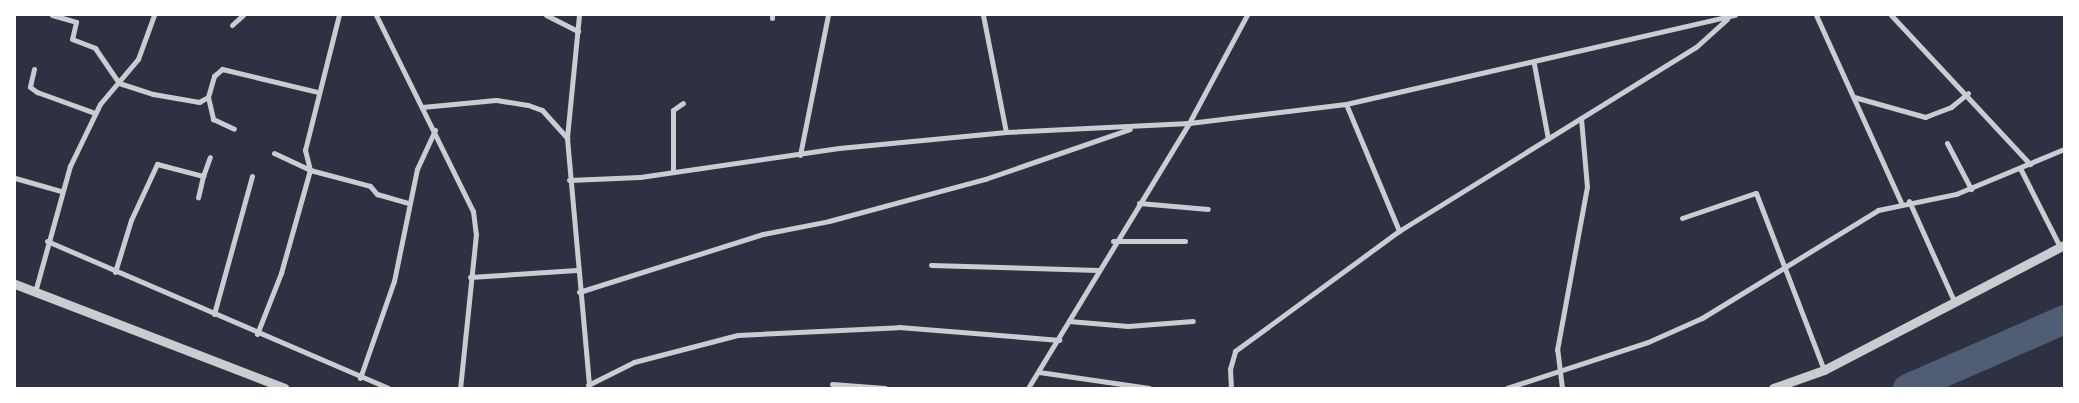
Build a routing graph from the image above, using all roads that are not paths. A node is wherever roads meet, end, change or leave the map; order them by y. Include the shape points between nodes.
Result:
1 (52, 15) edge
2 (77, 15) edge
3 (154, 15) edge
4 (243, 15) edge
5 (340, 15) edge
6 (376, 15) edge
7 (546, 15) edge
8 (579, 15) edge
9 (828, 15) edge
10 (983, 15) edge
11 (1248, 15) edge
12 (1712, 15) edge
13 (1735, 15) edge
14 (1816, 15) edge
15 (1891, 15) edge
16 (1727, 19) junction
17 (76, 22) junction
18 (1714, 22) junction
19 (232, 25) dead end
20 (578, 30) junction
21 (1714, 30) junction
22 (1534, 64) junction
23 (34, 69) dead end
24 (119, 83) junction
25 (318, 92) junction
26 (1968, 93) junction
27 (208, 97) junction
28 (1854, 97) junction
29 (683, 103) dead end
30 (1346, 104) junction
31 (422, 108) junction
32 (95, 113) junction
33 (1581, 118) junction
34 (1189, 123) junction
35 (1135, 127) junction
36 (234, 129) dead end
37 (435, 130) junction
38 (1006, 132) junction
39 (568, 138) junction
40 (1548, 139) junction
41 (1947, 142) dead end
42 (2062, 150) edge
43 (274, 153) dead end
44 (800, 155) junction
45 (2064, 156) edge
46 (210, 157) dead end
47 (2030, 164) junction
48 (2020, 168) junction
49 (310, 170) junction
50 (673, 171) junction
51 (203, 176) junction
52 (252, 176) dead end
53 (15, 178) edge
54 (569, 180) junction
55 (1971, 188) junction
56 (61, 191) junction
57 (198, 197) dead end
58 (1910, 201) junction
59 (1901, 202) junction
60 (408, 203) junction
61 (1139, 203) junction
62 (1208, 209) dead end
63 (1682, 218) dead end
64 (1399, 231) junction
65 (47, 241) junction
66 (1113, 241) junction
67 (1185, 241) dead end
68 (2062, 246) edge
69 (931, 265) dead end
70 (1783, 266) junction
71 (577, 270) junction
72 (1098, 270) junction
73 (115, 272) junction
74 (470, 277) junction
75 (15, 284) edge
76 (35, 292) junction
77 (579, 292) junction
78 (1954, 301) junction
79 (214, 314) junction
80 (1069, 320) junction
81 (1193, 321) dead end
82 (257, 334) junction
83 (1059, 340) junction
84 (1824, 370) junction
85 (1039, 372) junction
86 (1558, 374) junction
87 (360, 378) junction
88 (832, 384) dead end
89 (589, 386) edge
90 (285, 388) edge
91 (388, 388) edge
92 (460, 388) edge
93 (885, 388) edge
94 (1028, 388) edge
95 (1150, 388) edge
96 (1231, 388) edge
97 (1507, 388) edge
98 (1562, 388) edge
99 (1773, 388) edge

1 - 17 street
2 - 17 street
3 - 24 street via 147,43
4 - 19 street
5 - 25 street
6 - 31 street
7 - 20 street
8 - 20 street
9 - 44 street
10 - 38 street
11 - 34 street
12 - 18 street
13 - 16 street
14 - 28 street
15 - 26 street
16 - 18 street
16 - 21 street
17 - 24 street via 72,39 95,48
18 - 21 street
18 - 22 street
20 - 39 street
21 - 33 street via 1696,47
22 - 30 street
22 - 40 street
23 - 32 street via 30,87 36,92
24 - 27 street via 199,102
24 - 32 street
25 - 27 street via 222,69 214,76
25 - 49 street via 305,150
26 - 28 street via 1951,107 1924,117
26 - 47 street
27 - 36 street via 213,118
28 - 59 street
29 - 50 street via 673,110
30 - 34 street
30 - 64 street
31 - 37 street
31 - 39 street via 496,100 528,105 542,110
32 - 56 street
33 - 40 street
33 - 86 street via 1587,187 1557,350
34 - 35 street
34 - 61 street
35 - 38 street
35 - 77 street via 986,179 830,222 748,238
37 - 60 street
37 - 74 street via 473,211 476,234
38 - 44 street
39 - 54 street
40 - 64 street
41 - 55 street
42 - 45 street
42 - 47 street
43 - 49 street
44 - 50 street
46 - 51 street
47 - 48 street
48 - 55 street
48 - 68 street
49 - 60 street via 370,186 377,194
49 - 82 street via 281,273
50 - 54 street
51 - 57 street
51 - 73 street via 158,164 131,220
52 - 79 street
53 - 56 street
54 - 71 street
55 - 58 street
56 - 65 street
58 - 59 street
58 - 78 street
59 - 70 street via 1878,210
60 - 87 street via 403,223 408,231
61 - 62 street
61 - 66 street
63 - 70 street via 1756,193
64 - 96 street via 1235,351 1230,369
65 - 73 street
65 - 76 street
66 - 67 street
66 - 72 street
68 - 78 street
69 - 72 street
70 - 84 street
70 - 86 street via 1702,318
71 - 74 street
71 - 77 street
72 - 80 street
73 - 79 street
74 - 92 street
75 - 76 street
76 - 90 street
77 - 89 street
78 - 84 street
79 - 82 street
80 - 81 street via 1128,326
80 - 83 street
82 - 87 street
83 - 85 street
83 - 89 street via 899,327 738,335 634,362
84 - 99 street
85 - 94 street
85 - 95 street
86 - 97 street
86 - 98 street
87 - 91 street
88 - 93 street

